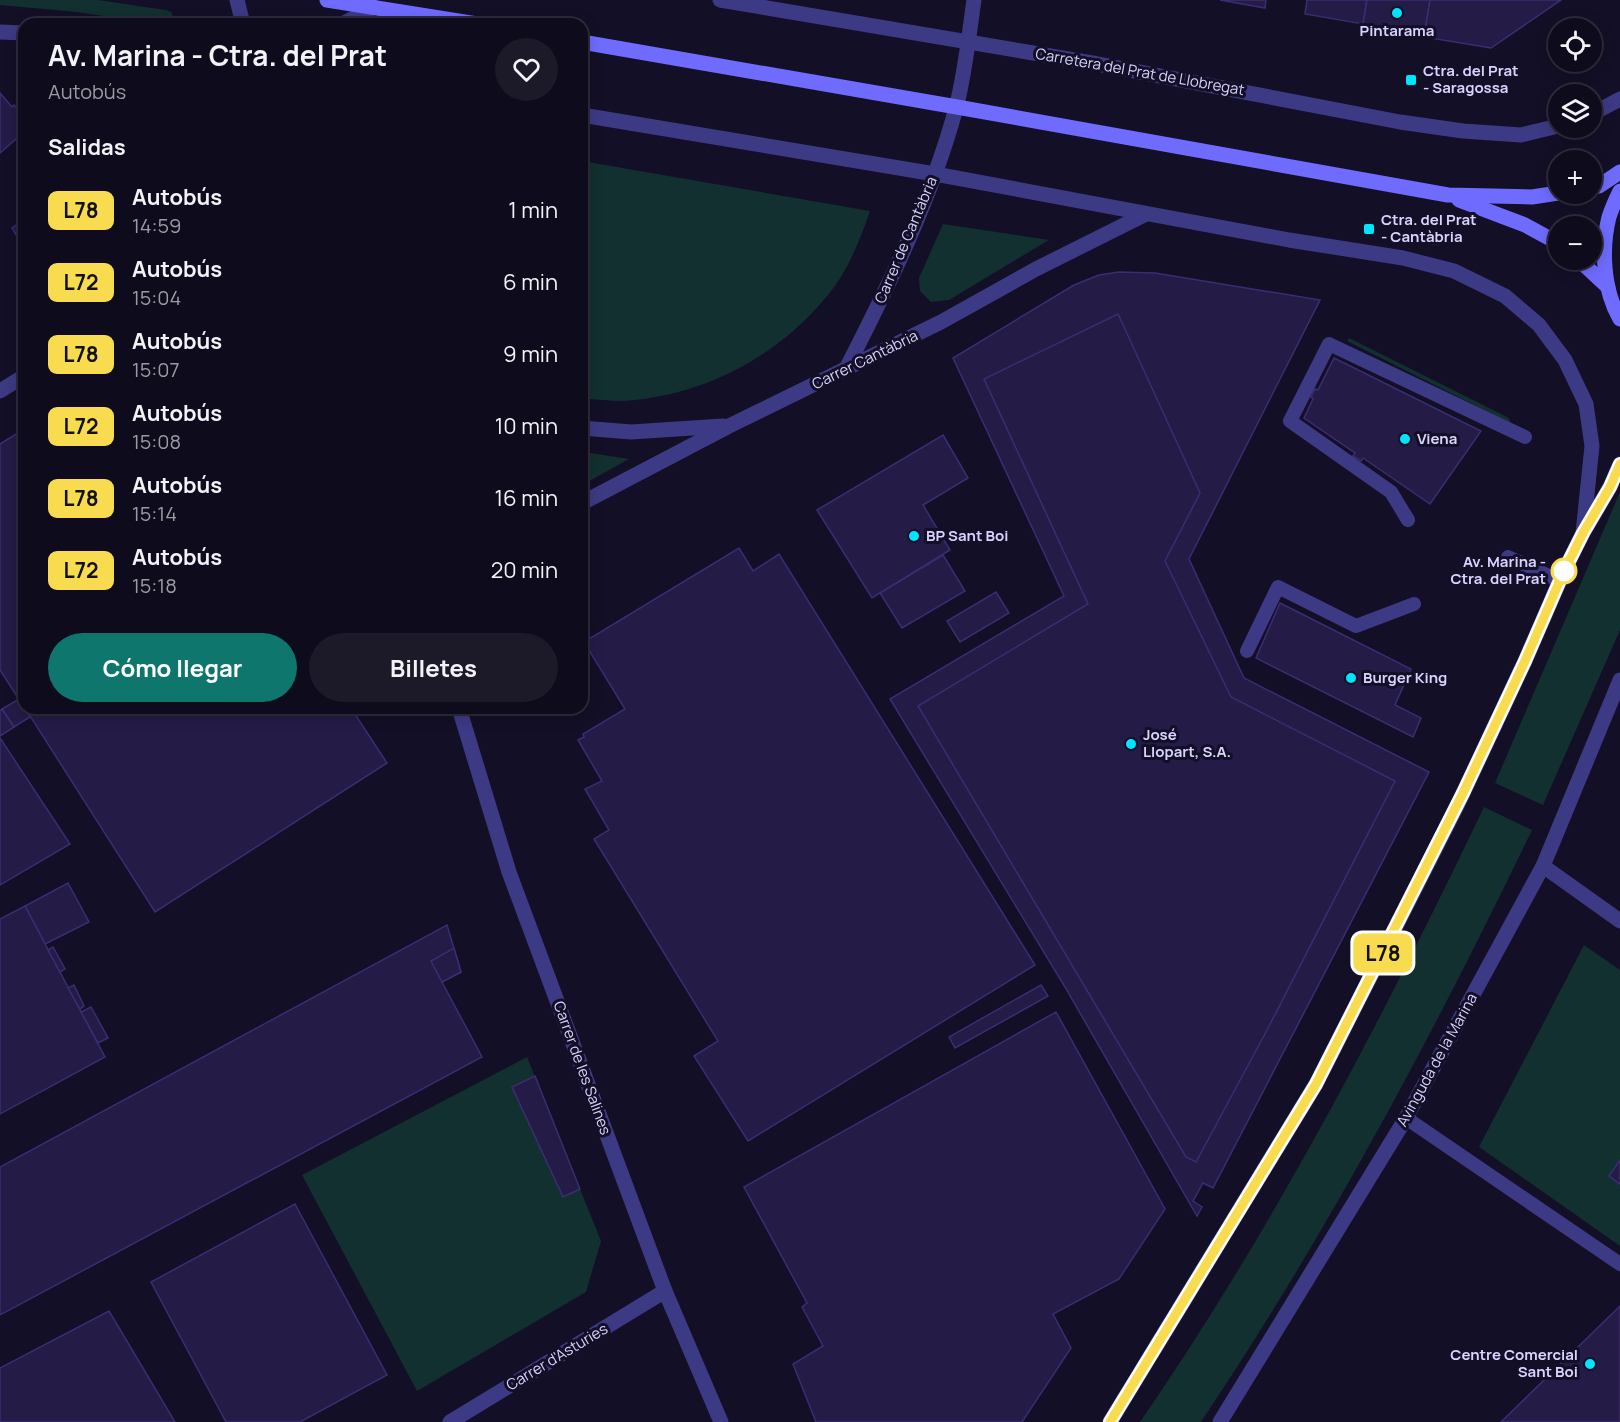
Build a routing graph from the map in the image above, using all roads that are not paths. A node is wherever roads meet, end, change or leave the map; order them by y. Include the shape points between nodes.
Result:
1 (237, 0) edge
2 (327, 0) edge
3 (720, 0) edge
4 (974, 0) edge
5 (374, 7) junction
6 (242, 18) edge
7 (353, 18) edge
8 (441, 18) edge
9 (0, 32) edge
10 (18, 33) edge
11 (968, 41) junction
12 (588, 43) edge
13 (1620, 99) edge
14 (957, 107) junction
15 (1602, 109) edge
16 (588, 116) edge
17 (1548, 128) edge
18 (1620, 172) edge
19 (935, 174) junction
20 (1602, 184) edge
21 (1620, 191) edge
22 (1448, 195) junction
23 (1548, 195) edge
24 (1146, 214) junction
25 (1548, 238) edge
26 (1590, 270) edge
27 (1608, 287) junction
28 (1620, 319) edge
29 (846, 369) junction
30 (18, 380) edge
31 (0, 391) edge
32 (729, 426) junction
33 (588, 428) edge
34 (1525, 436) dead end
35 (1620, 464) edge
36 (588, 500) edge
37 (1408, 520) dead end
38 (1583, 533) junction
39 (1508, 557) dead end
40 (1560, 580) junction
41 (1414, 604) dead end
42 (1247, 651) dead end
43 (1620, 680) edge
44 (461, 714) edge
45 (1543, 866) junction
46 (1620, 921) edge
47 (1406, 1118) junction
48 (1620, 1264) edge
49 (665, 1291) junction
50 (450, 1422) edge
51 (721, 1422) edge
52 (1110, 1422) edge
53 (1220, 1422) edge

1 - 6 street
2 - 5 street
3 - 11 street, Carretera del Prat de Llobregat
4 - 11 street, Carrer de Cantàbria
5 - 7 street
5 - 8 street
9 - 10 street
11 - 14 street, Carrer de Cantàbria
11 - 17 street, Carretera del Prat de Llobregat via 1400,122 1521,135
12 - 14 street
13 - 15 street
14 - 19 street, Carrer de Cantàbria
14 - 22 street
16 - 19 street
18 - 20 street
19 - 24 street
19 - 29 street, Carrer de Cantàbria via 894,276
21 - 27 street via 1609,217 1604,252
22 - 23 street
22 - 25 street
24 - 29 street, Carrer Cantàbria
24 - 38 street via 1403,258 1454,271 1505,296 1539,325 1565,360 1586,404 1592,446
26 - 27 street
27 - 28 street
29 - 32 street, Carrer Cantàbria
30 - 31 street
32 - 33 street via 631,432
32 - 36 street, Carrer Cantàbria
34 - 37 lane via 1329,344 1290,421 1391,492
35 - 38 street
38 - 40 street
39 - 40 lane
40 - 52 street via 1469,781 1316,1084
41 - 42 lane via 1356,626 1278,587
43 - 45 street, Avinguda de la Marina
44 - 49 street, Carrer de les Salines via 509,872
45 - 46 street
45 - 47 street, Avinguda de la Marina
47 - 48 lane
47 - 53 street, Avinguda de la Marina
49 - 50 street, Carrer d'Asturies
49 - 51 street, Carrer de les Salines

